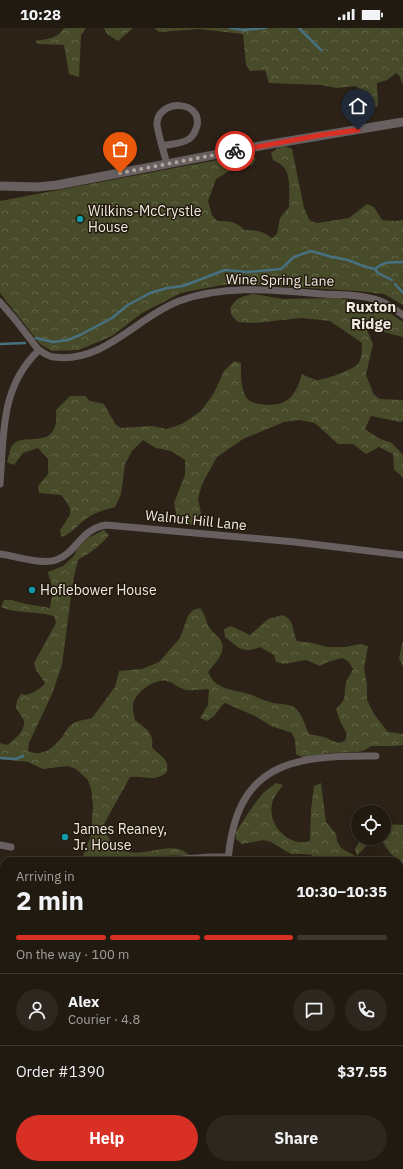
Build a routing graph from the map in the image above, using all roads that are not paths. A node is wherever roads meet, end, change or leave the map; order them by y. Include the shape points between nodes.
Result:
1 (403, 122) edge
2 (162, 146) junction
3 (167, 164) junction
4 (0, 186) edge
5 (0, 302) edge
6 (403, 315) edge
7 (38, 350) junction
8 (3, 406) edge
9 (0, 484) edge
10 (0, 554) edge
11 (403, 555) edge
12 (376, 756) dead end
13 (0, 845) edge
14 (11, 847) dead end
15 (228, 857) edge

1 - 3 street
2 - 2 street via 189,139 195,132 197,122 194,112 187,106 174,106 165,109 159,115 157,123
2 - 3 street
3 - 4 street via 57,185
5 - 7 street
6 - 7 street, Wine Spring Lane via 376,299 362,296 223,291 179,301 98,350 84,355 71,358 53,357
7 - 8 street via 20,370
8 - 9 street
10 - 11 street, Walnut Hill Lane via 44,562 56,560 65,555 90,530 106,525 295,542
12 - 15 street via 338,756 308,760 284,765 271,772 256,784 242,802 234,825
13 - 14 street

